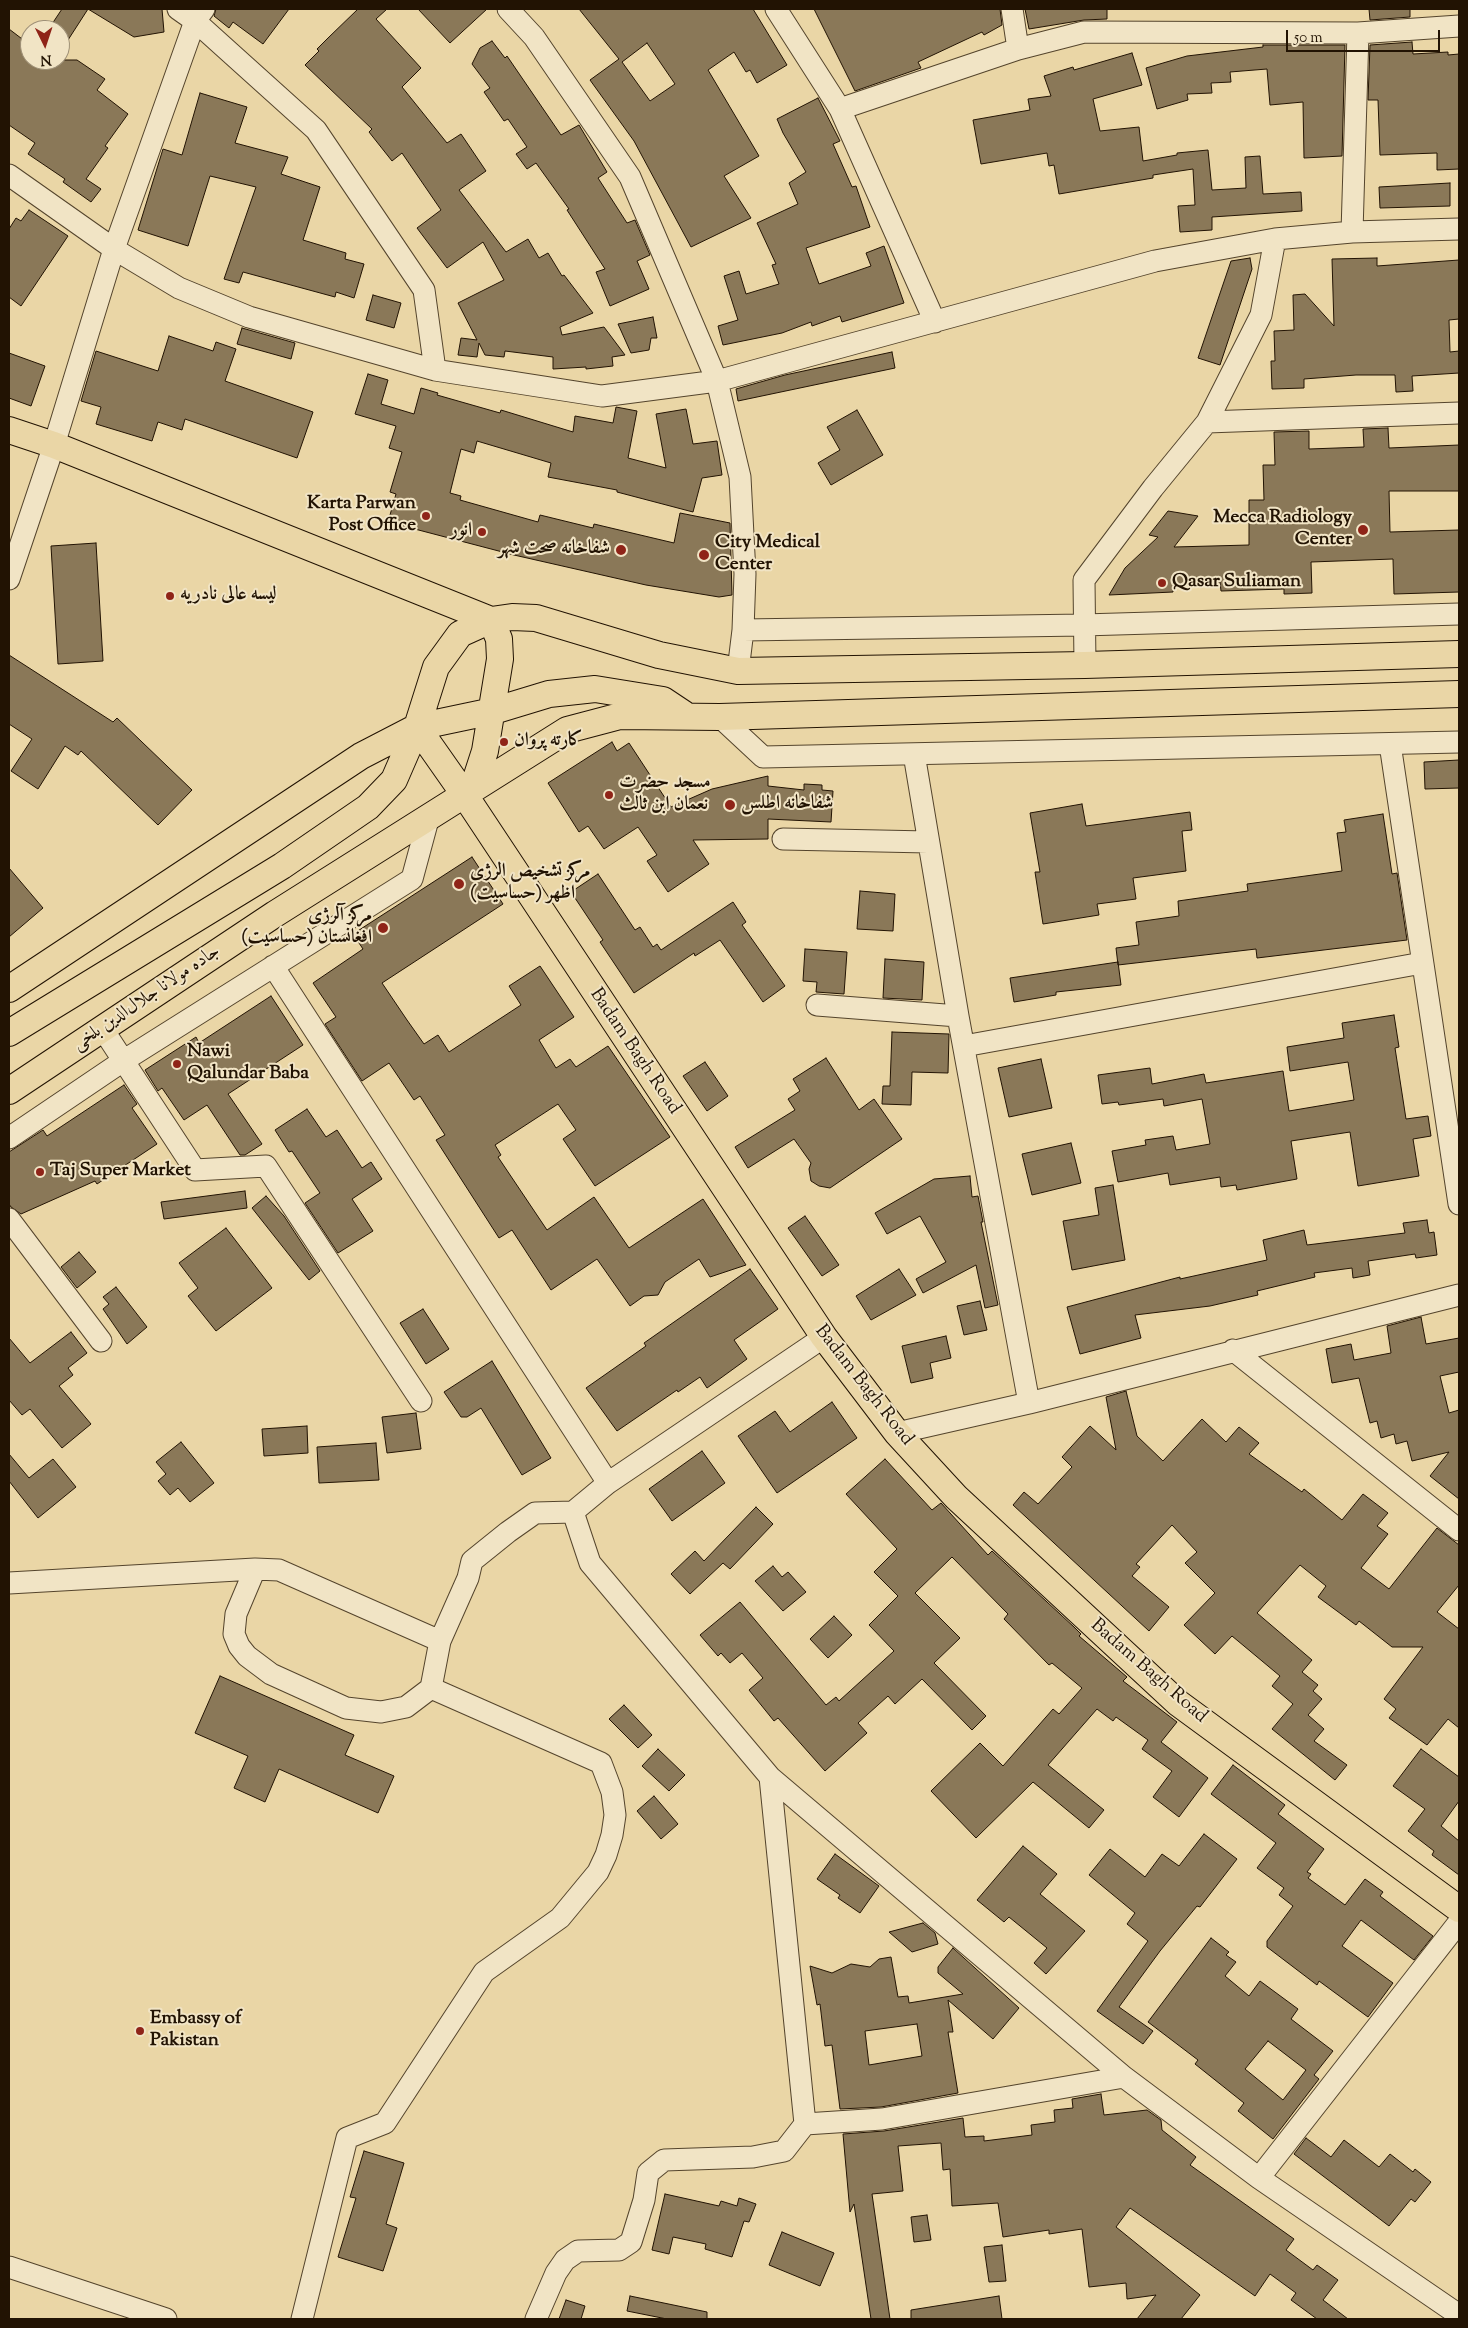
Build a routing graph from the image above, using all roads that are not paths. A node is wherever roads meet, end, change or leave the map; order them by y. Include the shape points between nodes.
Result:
1 (178, 9) edge
2 (508, 9) edge
3 (776, 9) edge
4 (1012, 9) edge
5 (199, 15) edge
6 (1431, 18) edge
7 (1459, 26) edge
8 (1358, 33) junction
9 (1018, 49) junction
10 (840, 109) junction
11 (9, 175) edge
12 (1459, 229) edge
13 (1352, 232) junction
14 (1275, 239) junction
15 (114, 249) junction
16 (935, 322) junction
17 (435, 370) junction
18 (717, 381) junction
19 (1459, 413) edge
20 (1207, 422) junction
21 (9, 430) edge
22 (54, 445) junction
23 (9, 578) edge
24 (1459, 614) edge
25 (491, 620) junction
26 (1083, 625) junction
27 (743, 630) junction
28 (1459, 654) edge
29 (1085, 666) junction
30 (738, 671) junction
31 (1459, 694) edge
32 (493, 711) junction
33 (690, 717) junction
34 (720, 717) junction
35 (417, 727) junction
36 (1459, 742) edge
37 (1390, 744) junction
38 (914, 754) junction
39 (468, 791) junction
40 (429, 816) junction
41 (783, 839) dead end
42 (928, 842) junction
43 (1422, 963) junction
44 (272, 966) junction
45 (9, 989) edge
46 (817, 1004) dead end
47 (958, 1016) junction
48 (102, 1028) junction
49 (9, 1034) edge
50 (964, 1046) junction
51 (123, 1061) junction
52 (9, 1091) edge
53 (1452, 1122) edge
54 (9, 1138) edge
55 (1459, 1204) edge
56 (9, 1219) edge
57 (1459, 1295) edge
58 (824, 1337) junction
59 (101, 1341) dead end
60 (1233, 1350) junction
61 (420, 1402) dead end
62 (1028, 1403) junction
63 (897, 1433) junction
64 (608, 1483) junction
65 (573, 1512) junction
66 (1459, 1530) edge
67 (255, 1569) junction
68 (9, 1583) edge
69 (440, 1641) junction
70 (431, 1688) junction
71 (770, 1777) junction
72 (1459, 1909) edge
73 (1459, 1922) edge
74 (1124, 2077) junction
75 (805, 2124) junction
76 (1259, 2178) junction
77 (9, 2267) edge
78 (1459, 2315) edge
79 (166, 2319) edge
80 (302, 2319) edge
81 (536, 2319) edge

1 - 5 street
2 - 18 street via 534,37 630,178
3 - 10 street
4 - 9 street
5 - 15 street
5 - 17 street via 316,130 424,290
6 - 7 street
6 - 8 street
8 - 9 street via 1084,32
8 - 13 street
9 - 10 street
10 - 16 street
11 - 15 street
12 - 13 street
13 - 14 street
14 - 16 street via 1155,261
14 - 20 street via 1261,315
15 - 17 street via 179,288 250,318
15 - 22 street
16 - 18 street
17 - 18 street via 602,396
18 - 27 street via 740,477 745,574
19 - 20 street
20 - 26 street via 1084,580
21 - 22 main road
22 - 23 street
22 - 25 main road
24 - 26 street
25 - 30 main road via 536,618 659,655
25 - 32 main road via 499,639 500,659
25 - 35 main road, جاده مولانا جلال‌الدین بلخی via 460,634 436,667
26 - 27 street
26 - 29 street
27 - 30 street
28 - 29 main road
29 - 30 main road
31 - 34 main road, جاده مولانا جلال‌الدین بلخی
32 - 33 main road via 549,694 595,689 663,700
32 - 35 main road
32 - 39 main road via 485,751
33 - 34 main road, جاده مولانا جلال‌الدین بلخی
33 - 39 main road, جاده مولانا جلال‌الدین بلخی via 620,716 568,730
34 - 38 street via 763,757
35 - 39 main road, Badam Bagh Road
35 - 45 main road via 361,756
35 - 49 main road, جاده مولانا جلال‌الدین بلخی via 394,780 368,807 282,866
36 - 37 street
37 - 38 street
37 - 43 street
38 - 42 street
39 - 40 main road, جاده مولانا جلال‌الدین بلخی
39 - 58 main road, Badam Bagh Road
40 - 44 street via 412,879
40 - 48 main road, جاده مولانا جلال‌الدین بلخی
41 - 42 street
42 - 47 street
43 - 50 street
43 - 53 street
44 - 51 street
44 - 64 street
46 - 47 street
47 - 50 street
48 - 51 street
48 - 52 main road, جاده مولانا جلال‌الدین بلخی
50 - 62 street
51 - 54 street
51 - 61 street via 195,1170 266,1166
53 - 55 street
56 - 59 street
57 - 60 street
58 - 63 main road, Badam Bagh Road
58 - 64 street
60 - 62 street
60 - 66 street
62 - 63 street
63 - 72 main road, Badam Bagh Road via 956,1497 1178,1703
64 - 65 street
65 - 69 street via 535,1513 472,1561 468,1578
65 - 71 street via 590,1564
67 - 68 street
67 - 69 street via 279,1570
67 - 70 street via 236,1614 234,1634 247,1656 271,1674 346,1708 381,1712 406,1707
69 - 70 street
70 - 80 street via 601,1763 612,1792 612,1835 598,1872 560,1918 484,1972 384,2123 347,2138
71 - 74 street
71 - 75 street
73 - 76 street
74 - 75 street via 882,2119
74 - 76 street
75 - 81 street via 784,2151 753,2157 664,2160 648,2173 644,2200 631,2242 620,2250 578,2251 565,2260
76 - 78 street
77 - 79 street

